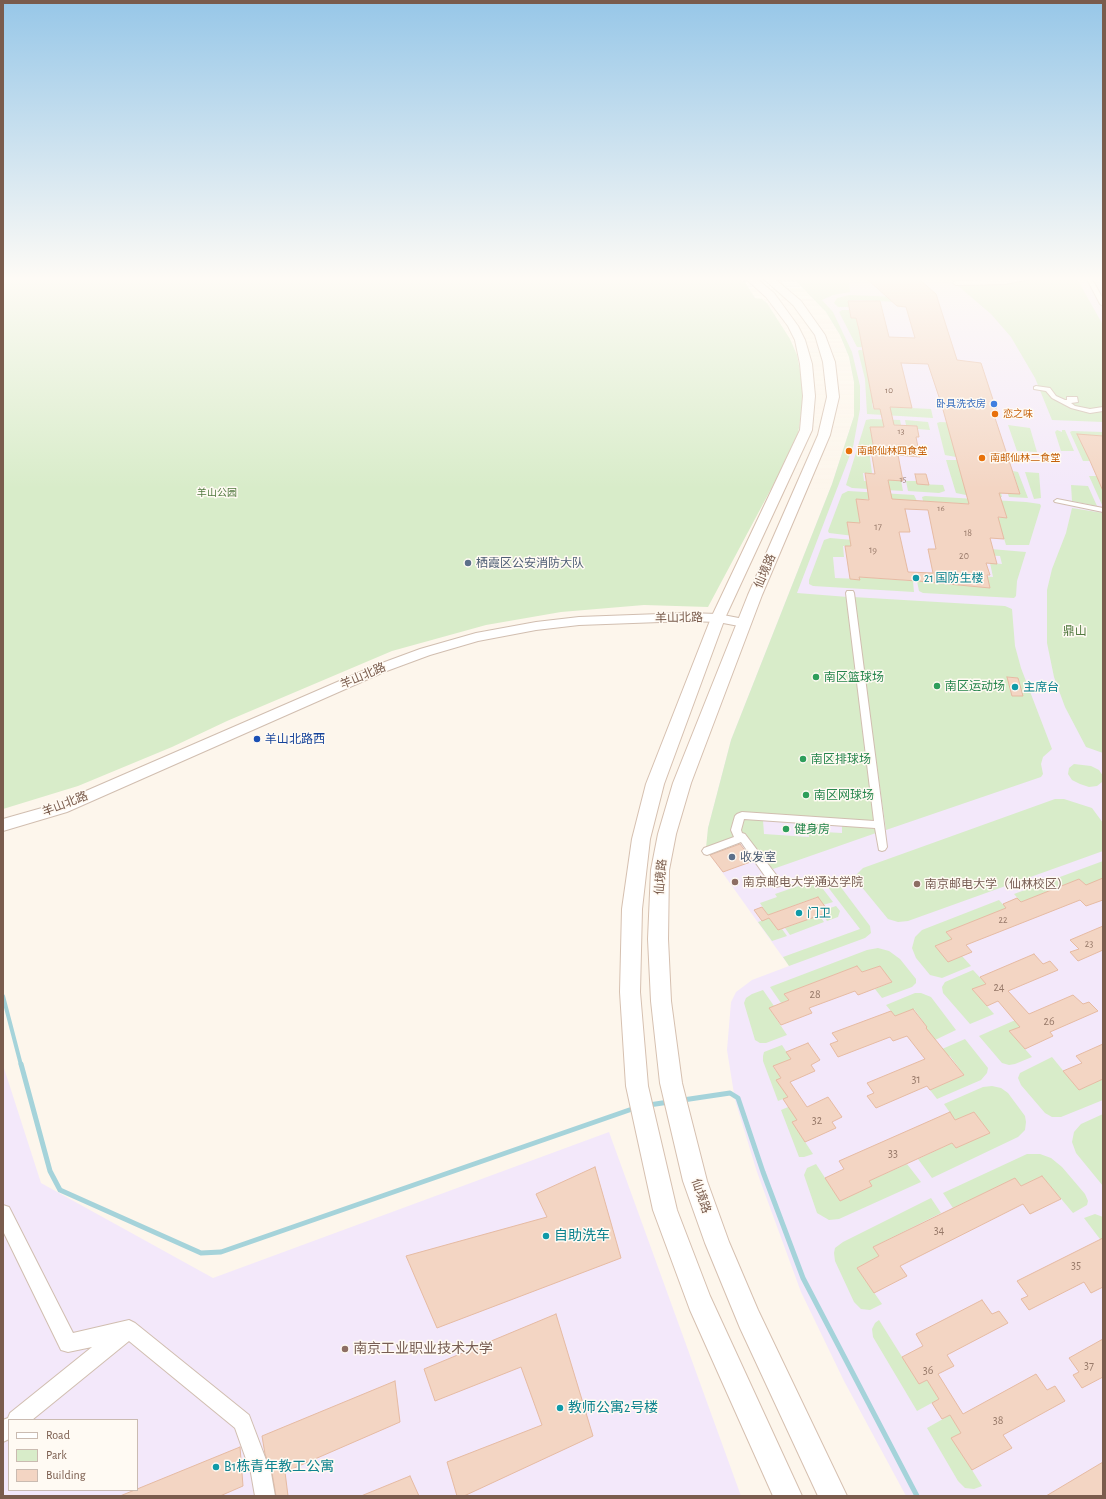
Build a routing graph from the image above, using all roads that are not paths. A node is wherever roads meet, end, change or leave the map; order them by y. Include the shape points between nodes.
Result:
1 (802, 349) edge
2 (824, 349) edge
3 (1036, 388) dead end
4 (1071, 401) dead end
5 (1063, 403) junction
6 (1101, 411) edge
7 (1057, 501) dead end
8 (1103, 510) edge
9 (850, 593) dead end
10 (718, 618) junction
11 (744, 623) junction
12 (3, 825) edge
13 (880, 825) junction
14 (739, 839) junction
15 (882, 847) dead end
16 (707, 851) dead end
17 (776, 883) dead end
18 (3, 1213) edge
19 (129, 1329) junction
20 (18, 1419) edge
21 (265, 1496) edge
22 (788, 1496) edge
23 (833, 1496) edge

1 - 10 main road, 仙境路 via 806,364 806,430
2 - 11 main road, 仙境路 via 829,362 833,397 830,417
3 - 5 street via 1048,388 1054,397
4 - 5 street
5 - 6 street
7 - 8 street
9 - 13 street
10 - 11 street, 羊山北路
10 - 12 street, 羊山北路 via 579,621 501,632 425,652 379,669 61,808
10 - 22 main road, 仙境路 via 658,777 641,839 631,930 630,992 637,1086 665,1210 699,1301
11 - 23 main road, 仙境路 via 682,784 667,834 660,870 658,939 661,1001 671,1083 695,1181 749,1319
13 - 14 street via 742,815 736,830
13 - 15 street
14 - 16 street
14 - 17 street via 742,837
18 - 19 street via 68,1343
19 - 20 street
19 - 21 street via 242,1422 261,1473

